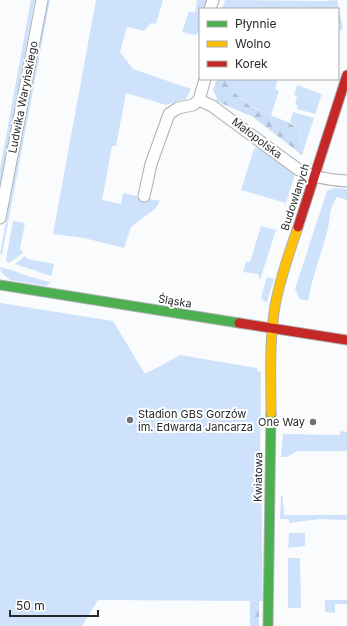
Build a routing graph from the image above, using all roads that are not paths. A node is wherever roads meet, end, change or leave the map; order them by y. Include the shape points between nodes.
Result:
1 (42, 0) edge
2 (347, 75) edge
3 (205, 80) edge
4 (199, 100) junction
5 (314, 176) junction
6 (347, 181) edge
7 (144, 196) dead end
8 (0, 218) edge
9 (0, 285) edge
10 (272, 328) junction
11 (347, 340) edge
12 (268, 626) edge

1 - 8 street, Ludwika Waryńskiego
2 - 5 street, Budowlanych
3 - 4 street
4 - 5 street, Małopolska via 212,106 299,170
4 - 7 street via 169,114 151,164
5 - 6 street, Małopolska
5 - 10 street, Budowlanych via 280,281
9 - 10 street, Śląska
10 - 11 street, Śląska
10 - 12 street, Kwiatowa

